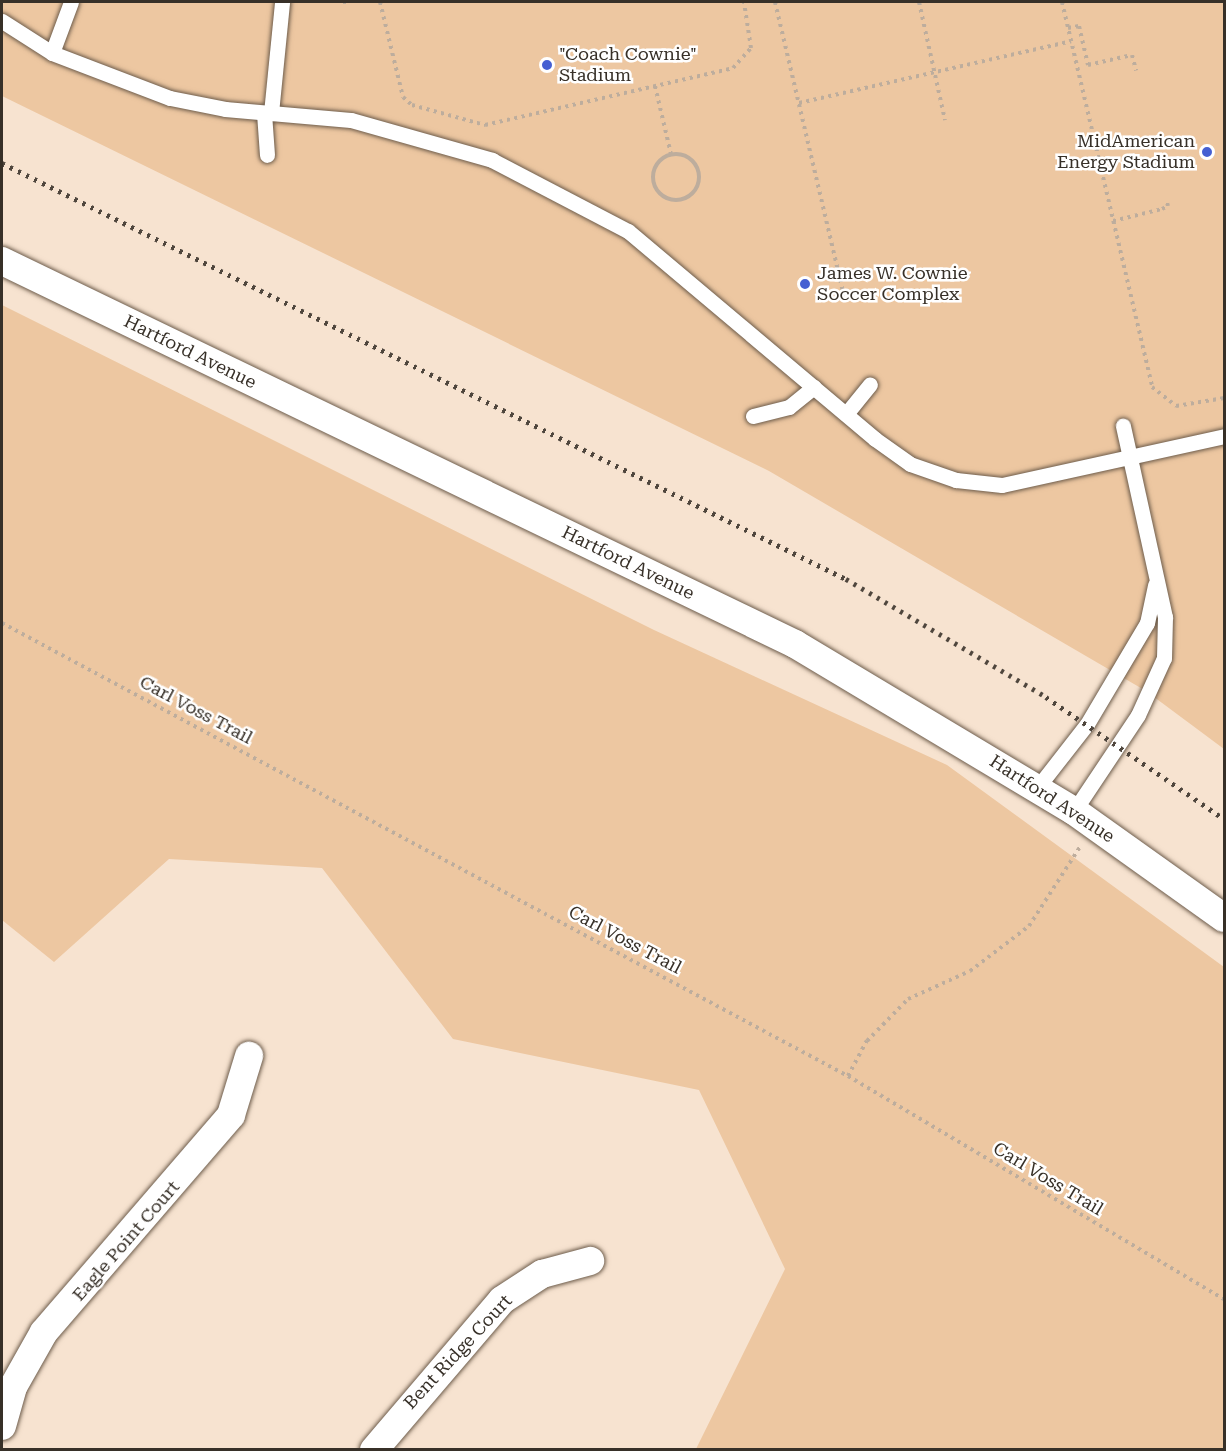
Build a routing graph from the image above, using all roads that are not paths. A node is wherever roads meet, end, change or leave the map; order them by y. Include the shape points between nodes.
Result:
1 (71, 2) edge
2 (282, 2) edge
3 (2, 21) edge
4 (52, 53) junction
5 (267, 113) junction
6 (267, 155) dead end
7 (2, 261) edge
8 (870, 384) dead end
9 (814, 387) junction
10 (846, 414) junction
11 (753, 416) dead end
12 (1123, 426) dead end
13 (1224, 436) edge
14 (1130, 458) junction
15 (1156, 573) junction
16 (1037, 788) junction
17 (1074, 811) junction
18 (1224, 918) edge
19 (249, 1056) dead end
20 (590, 1261) dead end
21 (2, 1426) edge
22 (374, 1449) edge

1 - 4 lane
2 - 5 lane
3 - 4 lane
4 - 5 lane via 170,98
5 - 6 lane
5 - 9 lane via 351,120 422,136 492,160 564,194 628,231
7 - 16 street, Hartford Avenue via 795,644
8 - 10 lane
9 - 10 lane
9 - 11 lane via 789,407
10 - 14 lane via 910,464 956,480 1002,485
12 - 14 lane
13 - 14 lane
14 - 15 lane
15 - 16 lane via 1147,623 1087,724
15 - 17 lane via 1165,617 1164,658 1137,716
16 - 17 street, Hartford Avenue
17 - 18 street, Hartford Avenue
19 - 21 street, Eagle Point Court via 231,1115 44,1332 13,1387
20 - 22 street, Bent Ridge Court via 542,1274 502,1300

